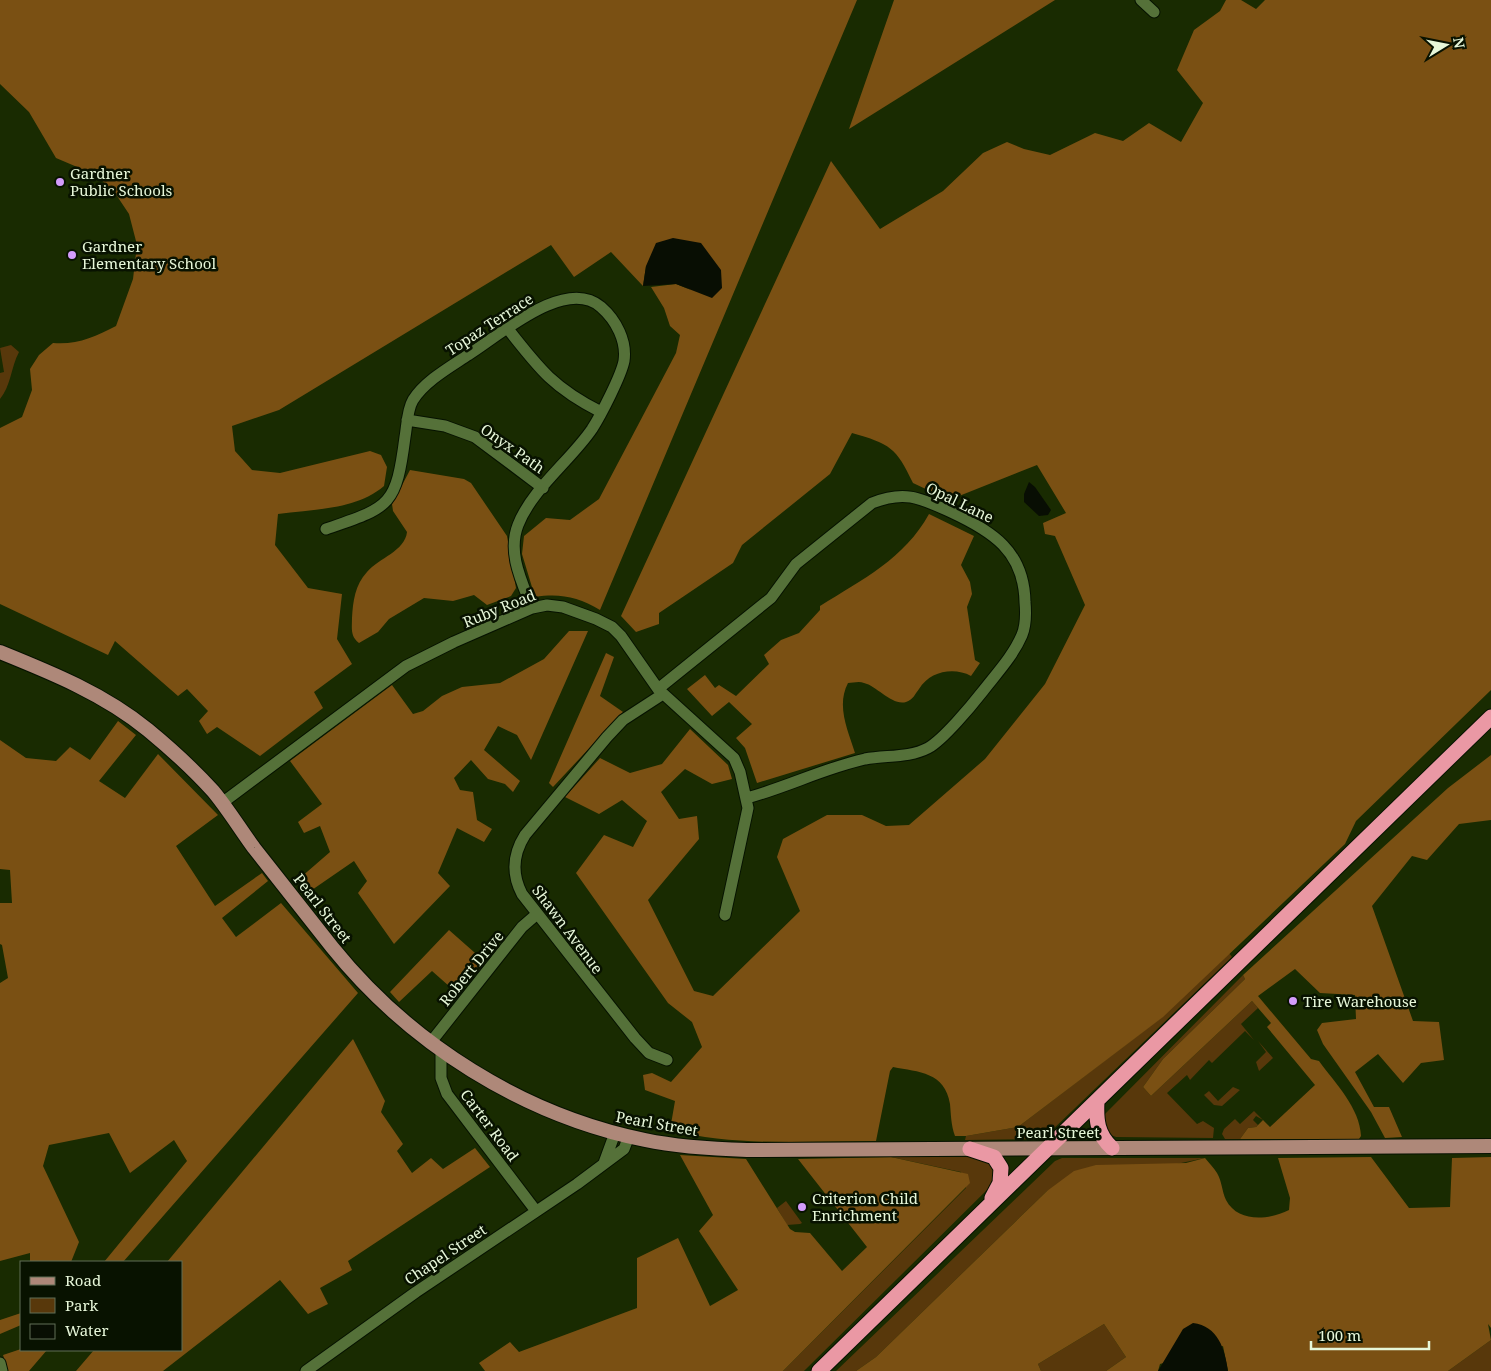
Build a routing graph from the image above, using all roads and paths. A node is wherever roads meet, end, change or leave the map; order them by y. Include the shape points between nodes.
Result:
1 (1141, 0) edge
2 (1154, 12) dead end
3 (508, 330) junction
4 (601, 412) junction
5 (407, 420) junction
6 (543, 488) junction
7 (326, 529) dead end
8 (532, 608) junction
9 (0, 652) edge
10 (661, 692) junction
11 (1491, 718) edge
12 (747, 798) junction
13 (222, 802) junction
14 (537, 914) junction
15 (726, 915) dead end
16 (436, 1046) junction
17 (667, 1060) dead end
18 (1096, 1101) junction
19 (615, 1132) junction
20 (629, 1136) junction
21 (1491, 1146) edge
22 (1049, 1148) junction
23 (1112, 1148) junction
24 (970, 1149) junction
25 (603, 1164) junction
26 (987, 1209) junction
27 (536, 1211) junction
28 (0, 1363) edge
29 (2, 1371) edge
30 (306, 1371) edge
31 (819, 1371) edge

1 - 2 street
3 - 4 street via 554,384
3 - 4 street, Topaz Terrace via 533,311 560,299 585,300 600,306 614,321 622,337 624,361
3 - 5 street, Topaz Terrace via 427,384 412,401
4 - 6 street, Topaz Terrace via 592,429
5 - 6 street, Onyx Path via 445,426 475,437
5 - 7 street, Topaz Terrace via 395,490 381,507 369,514
6 - 8 street, Topaz Terrace via 518,525 514,544 518,572
8 - 10 street, Ruby Road via 547,605 569,608 612,627
8 - 13 street, Ruby Road via 406,666
9 - 13 main road, Pearl Street via 114,705 181,758
10 - 12 street, Ruby Road via 734,758
10 - 12 street, Opal Lane via 771,598 796,564 872,503 887,497 917,497 992,534 1008,549 1023,582 1026,617 1022,634 1013,653 975,700 930,747 915,753 865,759
10 - 14 street, Shawn Avenue via 607,737 520,842 514,859 515,877 522,894
11 - 18 highway
12 - 15 street, Ruby Road via 748,817
13 - 16 main road, Pearl Street via 345,962 392,1010
14 - 16 street, Robert Drive via 522,927
14 - 17 street, Shawn Avenue via 641,1046 657,1058
16 - 19 main road, Pearl Street via 482,1077 521,1097 562,1115
16 - 27 street, Carter Road via 447,1094
18 - 22 highway
18 - 23 highway via 1097,1124
19 - 20 main road, Pearl Street
19 - 25 street
20 - 24 main road, Pearl Street via 681,1146 747,1150
20 - 25 street, Chapel Street via 624,1149
21 - 23 main road, Pearl Street
22 - 23 main road, Pearl Street
22 - 24 main road, Pearl Street
22 - 26 highway
24 - 26 highway via 994,1157 1001,1168 1000,1183
25 - 27 street, Chapel Street
26 - 31 highway
27 - 30 street, Chapel Street
28 - 29 street

